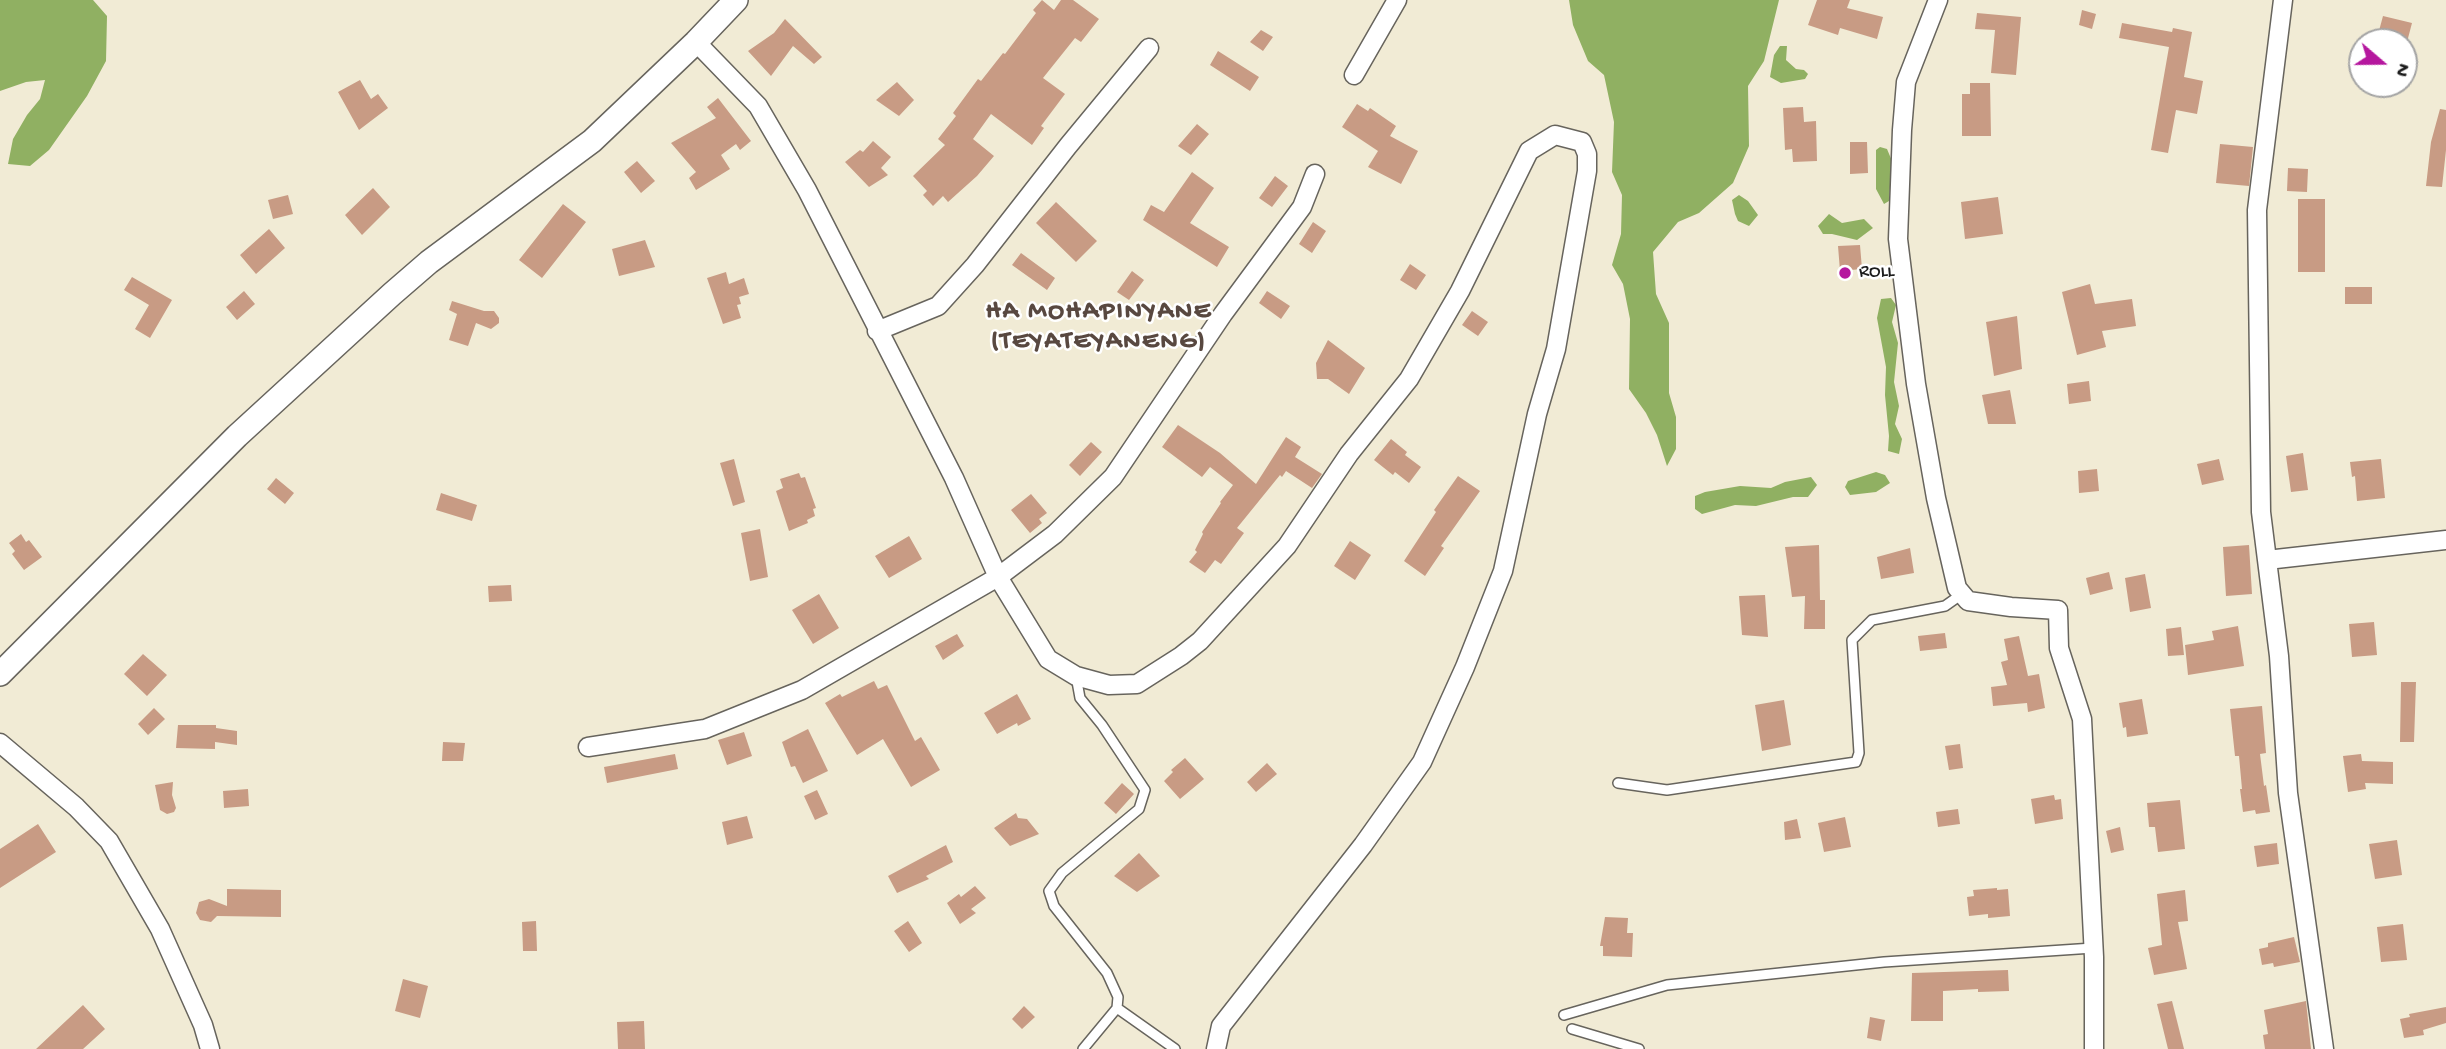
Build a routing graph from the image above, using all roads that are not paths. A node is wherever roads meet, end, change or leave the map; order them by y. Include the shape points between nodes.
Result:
1 (736, 0) edge
2 (1397, 0) edge
3 (1938, 0) edge
4 (2283, 0) edge
5 (696, 42) junction
6 (1149, 48) dead end
7 (1354, 75) dead end
8 (1315, 174) dead end
9 (877, 331) junction
10 (2446, 540) edge
11 (2267, 561) junction
12 (998, 577) junction
13 (1962, 594) junction
14 (5, 664) edge
15 (1076, 676) junction
16 (0, 743) edge
17 (588, 747) dead end
18 (1618, 783) dead end
19 (2093, 948) junction
20 (1117, 1008) junction
21 (1564, 1015) dead end
22 (1572, 1029) dead end
23 (210, 1049) edge
24 (1083, 1049) edge
25 (1175, 1049) edge
26 (1216, 1049) edge
27 (1639, 1049) edge
28 (2094, 1049) edge
29 (2324, 1049) edge

1 - 5 main road
2 - 7 street
3 - 13 street via 1906,82 1898,239 1936,498
4 - 11 street via 2257,210 2261,512
5 - 9 street via 758,106 807,190
5 - 14 main road via 592,141 391,294 237,436
6 - 9 street via 938,306
8 - 12 street via 1301,207 1112,477 1055,534
9 - 12 street via 954,478
10 - 11 street
11 - 29 street via 2288,793
12 - 15 street via 1048,659
12 - 17 street via 802,690 705,729
13 - 18 lane via 1945,606 1872,620 1852,640 1856,762 1667,790
13 - 19 street via 1968,601 2057,610 2059,648 2082,719
15 - 20 lane via 1080,698 1145,790 1139,808 1062,873 1049,891 1054,906 1107,973 1118,997
15 - 26 street via 1109,685 1137,684 1200,640 1287,546 1349,454 1409,379 1460,290 1529,151 1555,135 1582,142 1587,171 1556,349 1503,571 1470,656 1422,762 1221,1026
16 - 23 street via 109,841 160,929
19 - 21 lane via 1884,962 1667,985
19 - 28 street
20 - 24 lane
20 - 25 lane
22 - 27 lane

